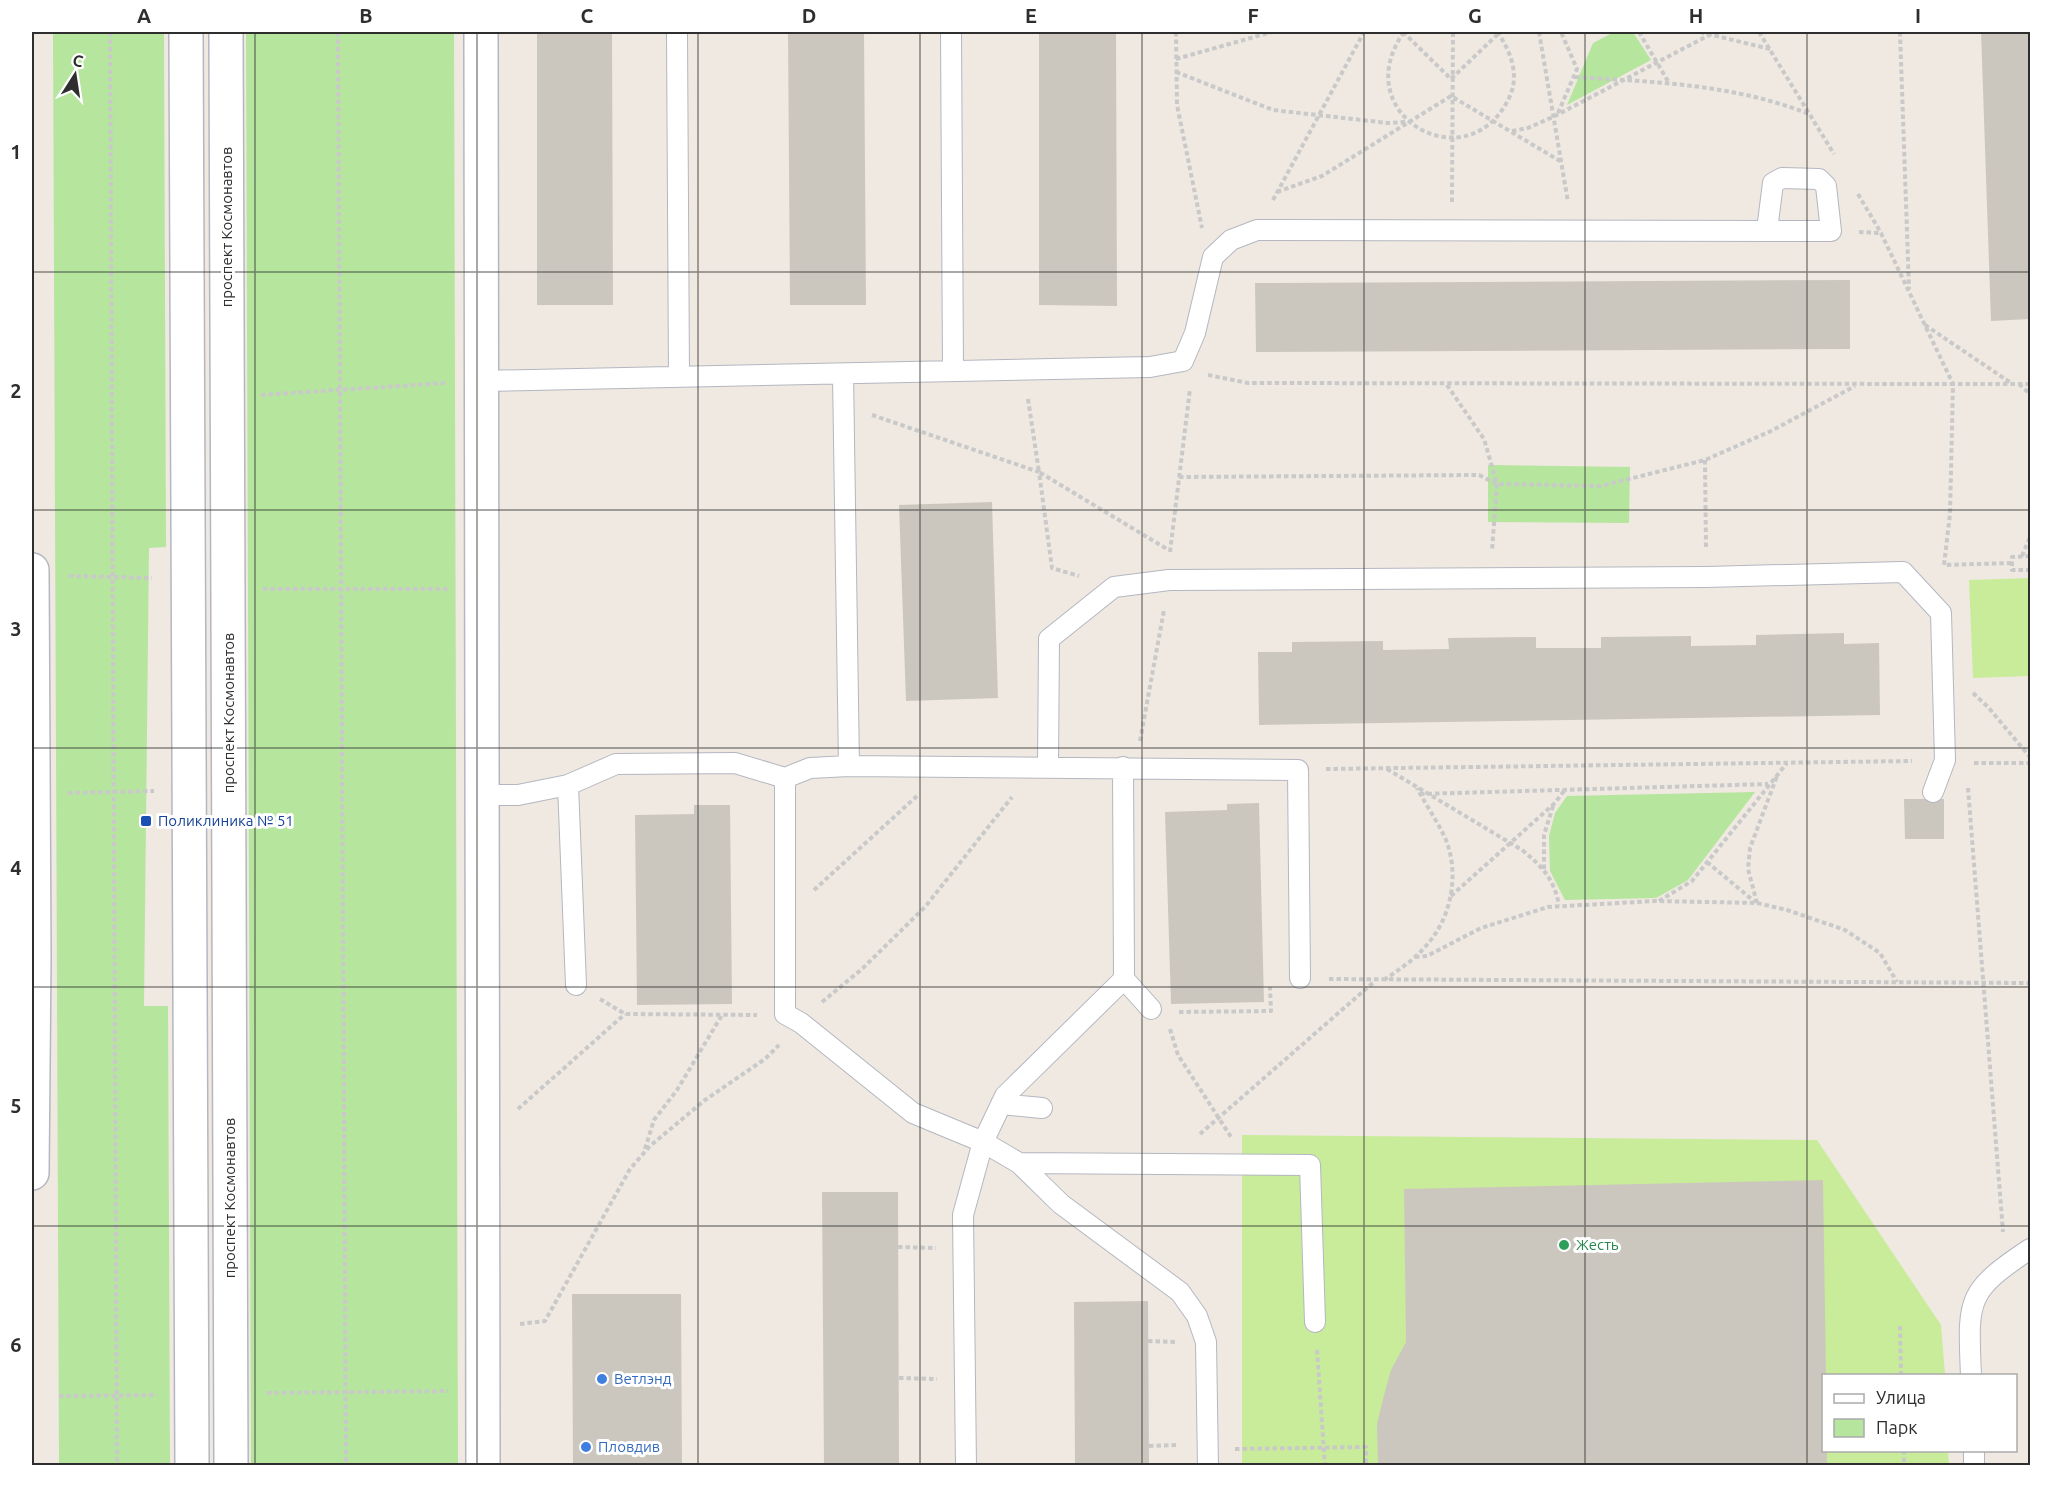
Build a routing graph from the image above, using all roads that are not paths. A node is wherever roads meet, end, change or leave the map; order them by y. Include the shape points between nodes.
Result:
1 (186, 32) edge
2 (226, 32) edge
3 (481, 32) edge
4 (677, 32) edge
5 (951, 32) edge
6 (1767, 230) dead end
7 (953, 370) junction
8 (843, 374) junction
9 (679, 377) junction
10 (480, 381) junction
11 (32, 570) edge
12 (849, 766) junction
13 (1048, 767) junction
14 (1129, 768) junction
15 (784, 778) junction
16 (568, 785) junction
17 (1933, 792) dead end
18 (481, 795) junction
19 (33, 958) edge
20 (1300, 978) road end
21 (1124, 979) junction
22 (576, 985) road end
23 (1158, 1010) road end
24 (1001, 1104) junction
25 (1042, 1108) dead end
26 (983, 1142) junction
27 (1019, 1163) junction
28 (32, 1173) edge
29 (2031, 1249) edge
30 (1315, 1322) road end
31 (1971, 1374) edge
32 (1207, 1457) edge
33 (192, 1466) edge
34 (231, 1466) edge
35 (483, 1466) edge
36 (966, 1466) edge

1 - 33 street
2 - 34 street, проспект Космонавтов
3 - 10 street
4 - 9 lane
5 - 7 lane
6 - 7 lane via 1257,230 1231,240 1213,257 1196,333 1183,361 1150,366
7 - 8 lane
8 - 9 lane
8 - 12 lane
9 - 10 lane
10 - 18 street
11 - 19 street
12 - 13 lane
12 - 15 lane via 810,768
13 - 14 lane
13 - 17 lane via 1049,639 1114,587 1169,580 1904,572 1941,613 1945,760
14 - 20 lane via 1298,770
14 - 21 lane
15 - 16 lane via 735,763 616,764
15 - 26 lane via 786,916 793,1019 913,1113
16 - 18 lane via 518,795
16 - 22 lane
18 - 35 street
19 - 28 street
21 - 23 lane
21 - 24 lane
24 - 25 lane
24 - 26 lane
26 - 27 lane
26 - 36 lane via 963,1215
27 - 30 lane via 1310,1165
27 - 32 lane via 1061,1204 1180,1292 1197,1316 1206,1342
29 - 31 lane via 1983,1284 1974,1298 1970,1315

